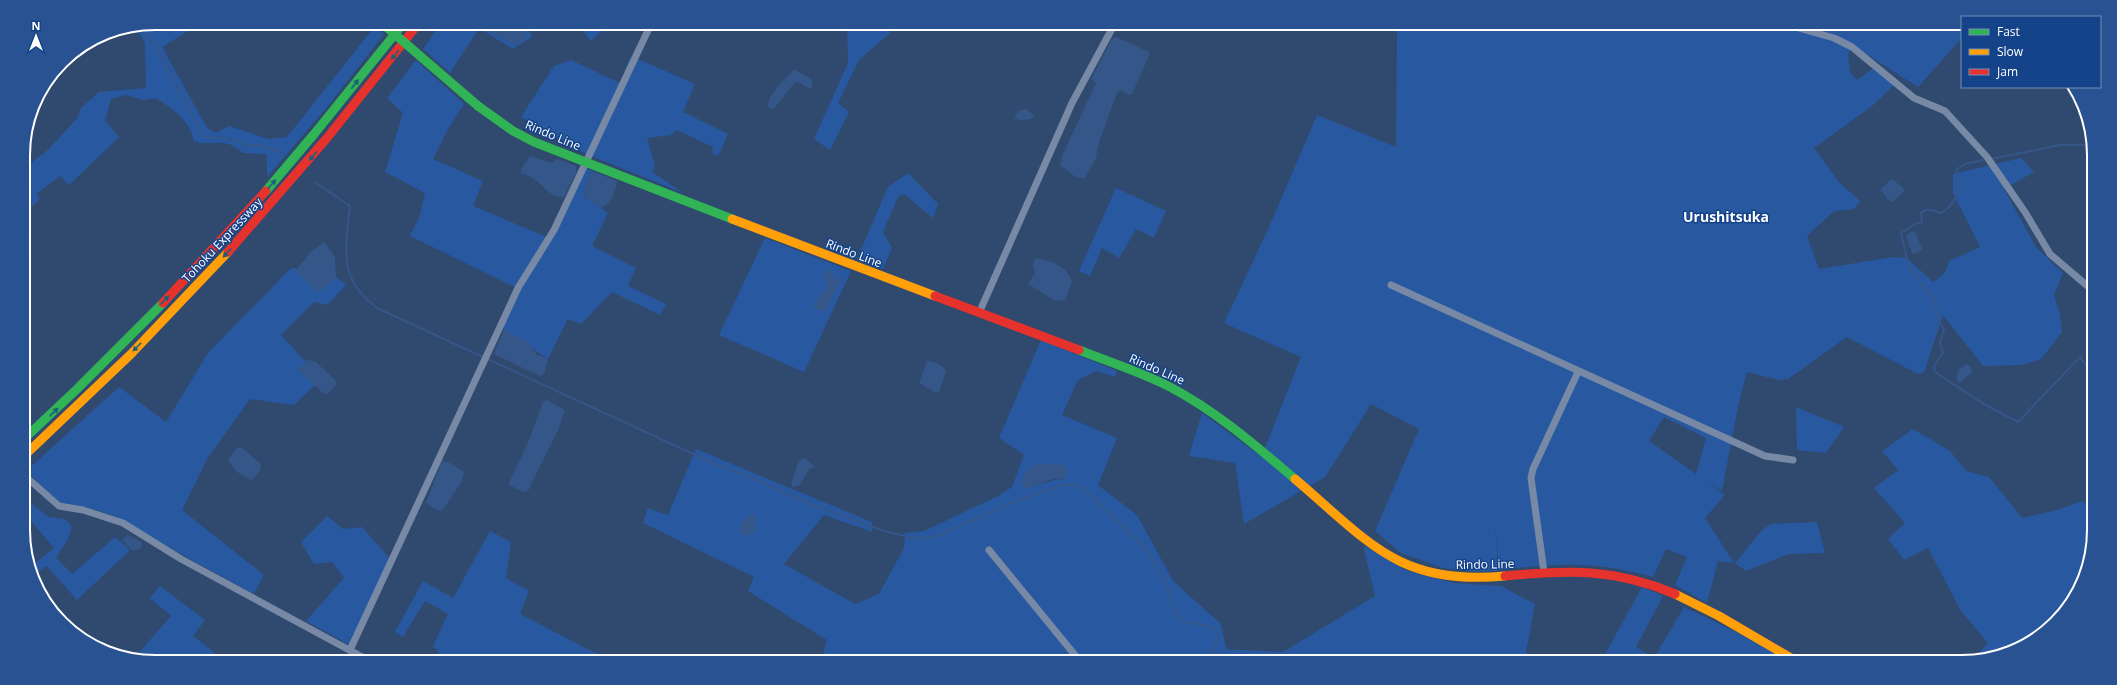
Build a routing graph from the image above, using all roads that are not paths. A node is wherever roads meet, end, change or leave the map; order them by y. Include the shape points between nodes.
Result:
1 (389, 30) edge
2 (397, 30) edge
3 (413, 30) edge
4 (647, 30) edge
5 (1111, 30) edge
6 (1806, 30) edge
7 (587, 162) junction
8 (1391, 285) dead end
9 (2087, 286) edge
10 (979, 313) junction
11 (1578, 372) junction
12 (30, 433) edge
13 (30, 450) edge
14 (1793, 460) dead end
15 (30, 482) edge
16 (989, 550) dead end
17 (1544, 572) junction
18 (350, 650) junction
19 (359, 655) edge
20 (1075, 655) edge
21 (1786, 655) edge

1 - 7 main road, Rindo Line, bridge via 502,124 534,142
12 -> 2 main road, Tohoku Expressway via 143,323 246,214 334,111
3 -> 13 main road, Tohoku Expressway via 338,126 261,217 152,332
4 - 7 street
5 - 10 street via 1072,103
6 - 9 street via 1834,38 1852,47 1914,98 1945,111 1987,157 2050,254
7 - 10 main road, Rindo Line
7 - 18 street via 554,230 518,288
8 - 11 street
10 - 17 main road, Rindo Line via 1145,375 1184,395 1227,423 1372,544 1404,564 1418,570 1466,579
11 - 14 street via 1765,456
11 - 17 street via 1533,469
15 - 18 street via 58,506 83,510 123,523 181,559
16 - 20 street
17 - 21 main road, Rindo Line via 1613,573 1647,582 1727,621
18 - 19 street

